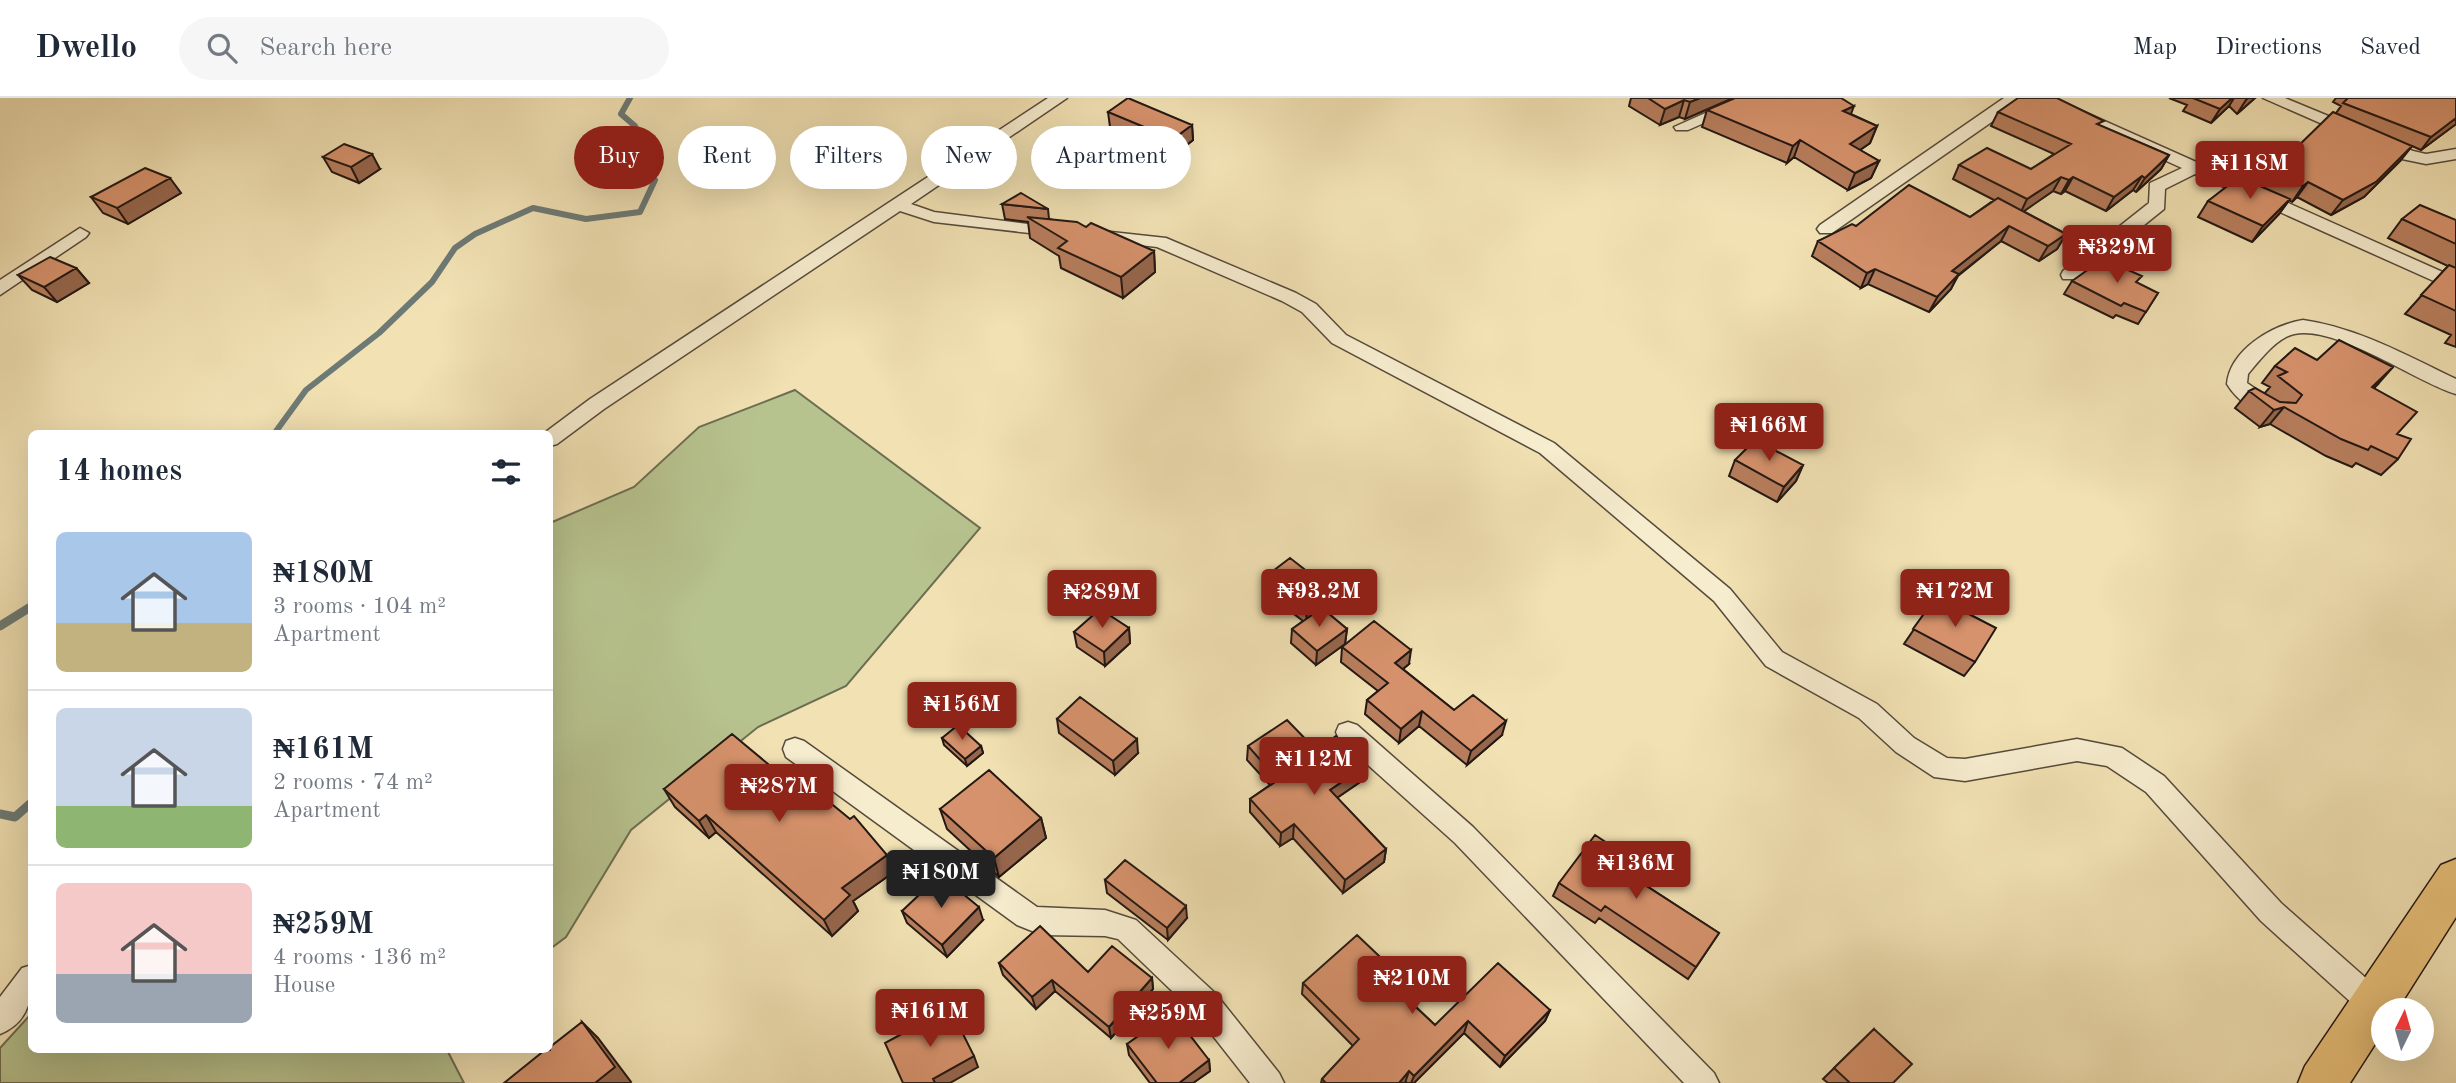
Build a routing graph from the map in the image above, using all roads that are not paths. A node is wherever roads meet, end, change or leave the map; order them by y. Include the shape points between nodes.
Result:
1 (1059, 98) edge
2 (1753, 98) edge
3 (2084, 98) edge
4 (2271, 98) edge
5 (2044, 100) edge
6 (2068, 111) junction
7 (1682, 127) dead end
8 (2456, 154) edge
9 (2195, 168) junction
10 (898, 204) junction
11 (1826, 229) dead end
12 (80, 233) dead end
13 (2070, 275) dead end
14 (2456, 285) edge
15 (2, 286) edge
16 (2456, 387) edge
17 (2275, 412) edge
18 (553, 437) edge
19 (1348, 732) dead end
20 (795, 749) dead end
21 (2456, 879) edge
22 (28, 983) edge
23 (2378, 998) edge
24 (2371, 1001) edge
25 (2371, 1009) edge
26 (0, 1020) edge
27 (1269, 1083) edge
28 (1704, 1083) edge
29 (2322, 1083) edge

1 - 10 street
2 - 7 street
3 - 6 street
4 - 8 street via 2408,155 2426,159
5 - 6 street
5 - 11 street via 2012,100
6 - 9 street
9 - 13 street via 2156,187 2158,205
9 - 14 street
10 - 18 street
10 - 24 street via 934,217 1160,242 1289,297 1309,308 1339,339 1547,448 1722,595 1773,659 1868,711 1905,745 1943,769 1965,770 2077,750 2113,756 2155,783 2271,912
12 - 15 street
16 - 17 street via 2330,330 2299,325 2283,330 2238,372 2237,384 2245,394
19 - 28 street via 1464,835
20 - 27 street via 1027,916 1042,922 1105,923 1126,929 1205,1003
21 - 23 highway
22 - 26 street
25 - 29 highway

